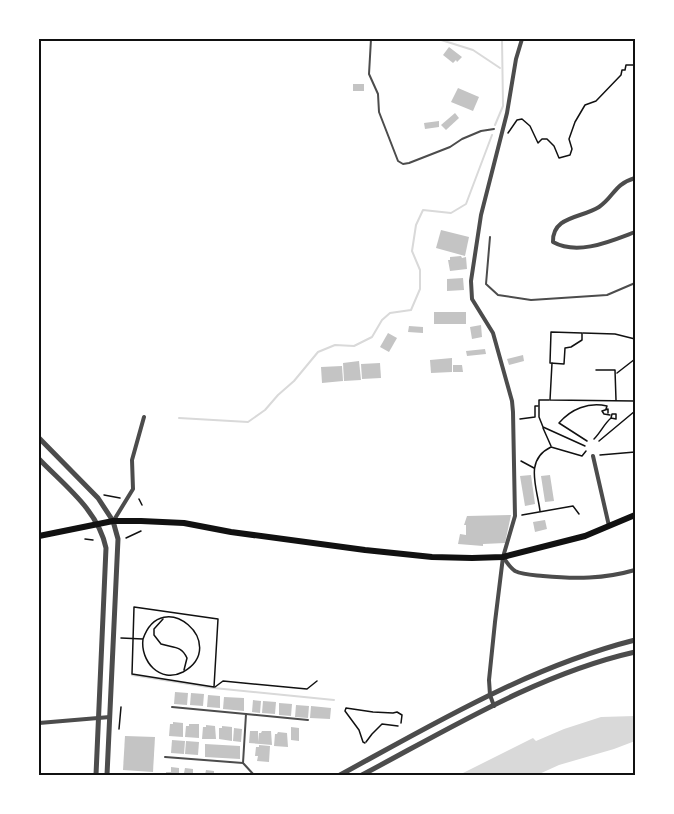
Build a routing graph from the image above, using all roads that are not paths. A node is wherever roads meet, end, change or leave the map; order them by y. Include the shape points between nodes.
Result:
1 (371, 39) edge
2 (522, 39) edge
3 (494, 129) dead end
4 (635, 178) edge
5 (635, 232) edge
6 (490, 237) dead end
7 (635, 284) edge
8 (144, 417) dead end
9 (39, 438) edge
10 (595, 455) road end
11 (39, 459) edge
12 (635, 515) edge
13 (113, 521) junction
14 (99, 524) junction
15 (609, 527) junction
16 (39, 536) edge
17 (503, 557) junction
18 (635, 570) edge
19 (635, 640) edge
20 (635, 652) edge
21 (490, 695) junction
22 (494, 706) junction
23 (172, 707) dead end
24 (246, 714) junction
25 (98, 717) junction
26 (110, 717) junction
27 (308, 720) dead end
28 (39, 723) edge
29 (165, 757) dead end
30 (243, 763) junction
31 (96, 775) edge
32 (107, 775) edge
33 (254, 775) edge
34 (340, 775) edge
35 (362, 775) edge

1 - 3 lane via 369,74 398,161 409,163
2 - 17 street via 481,215 471,281 472,299 493,333 512,401 515,516
4 - 5 street via 622,182 599,207 560,224 553,242 587,247
6 - 7 lane via 486,284 498,295 531,300 607,295
8 - 13 street via 132,460 133,489
9 - 13 street via 91,491
10 - 15 street
11 - 14 street
12 - 15 main road
13 - 14 main road
13 - 17 main road via 184,523 292,541 432,557
13 - 26 street via 118,546
14 - 16 main road
14 - 25 street via 106,548
15 - 17 main road
17 - 18 street via 516,572 532,575 579,579
17 - 21 street
19 - 21 street via 556,666
20 - 22 street via 552,680
21 - 22 street
21 - 34 street
22 - 35 street
23 - 24 lane
24 - 27 lane
24 - 30 lane
25 - 26 street
25 - 28 street
25 - 31 street
26 - 32 street
29 - 30 lane
30 - 33 lane

